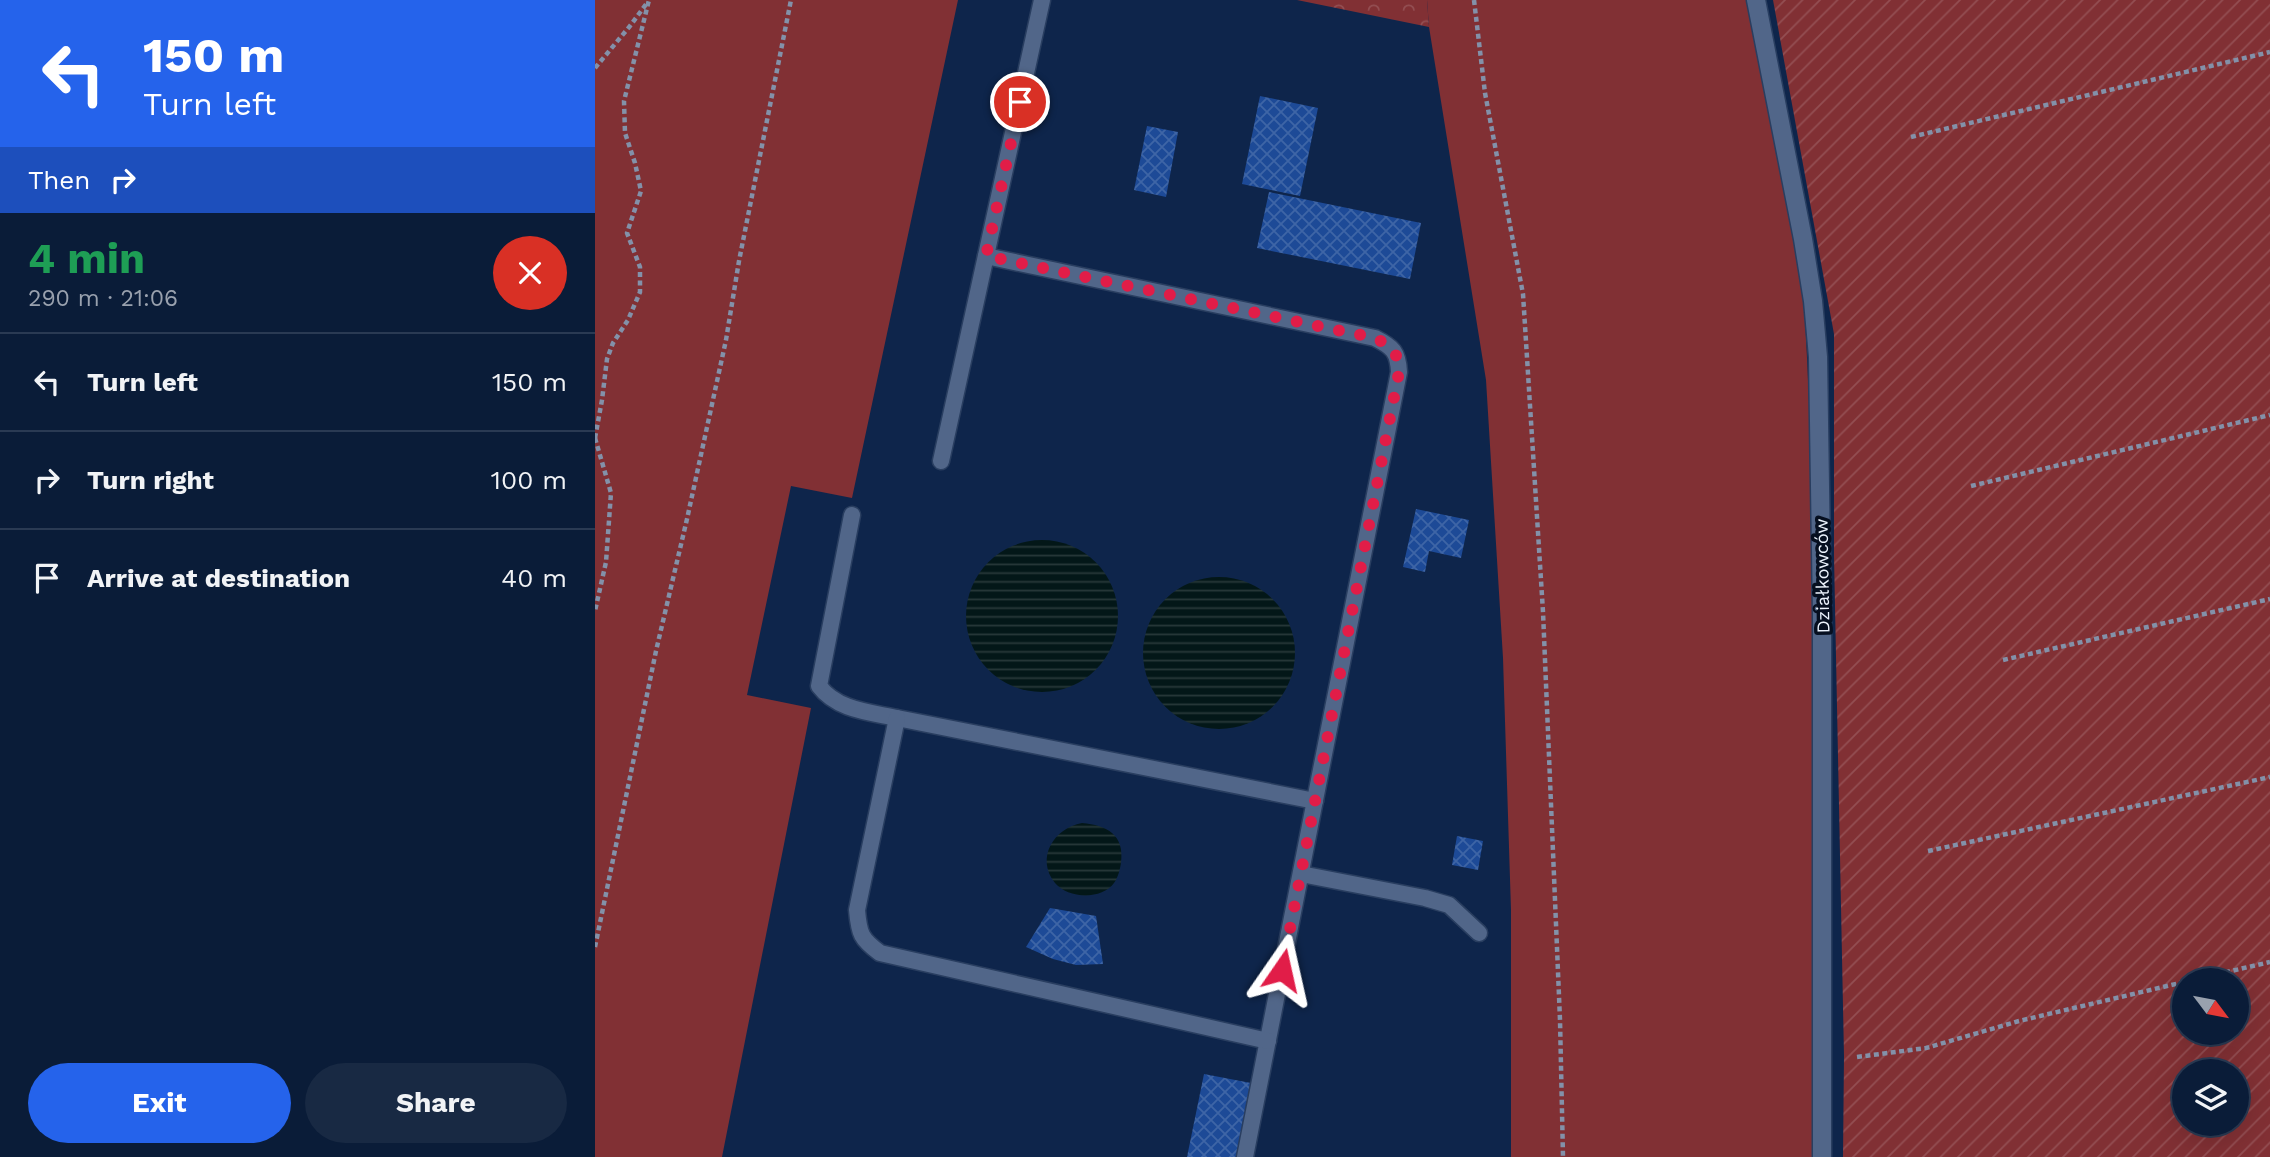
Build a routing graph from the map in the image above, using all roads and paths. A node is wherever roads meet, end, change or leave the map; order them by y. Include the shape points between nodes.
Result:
1 (649, 0) edge
2 (791, 0) edge
3 (1042, 0) edge
4 (1473, 0) edge
5 (1756, 0) edge
6 (2270, 51) edge
7 (595, 68) edge
8 (1911, 137) dead end
9 (986, 256) junction
10 (2270, 415) edge
11 (595, 438) edge
12 (941, 461) dead end
13 (1971, 486) dead end
14 (852, 515) dead end
15 (2270, 599) edge
16 (595, 611) edge
17 (2003, 660) dead end
18 (897, 718) junction
19 (2270, 776) edge
20 (1315, 801) junction
21 (1928, 851) dead end
22 (1301, 874) junction
23 (1479, 933) dead end
24 (595, 947) edge
25 (2270, 962) edge
26 (2244, 968) edge
27 (2172, 985) edge
28 (1268, 1041) junction
29 (1857, 1057) dead end
30 (1245, 1157) edge
31 (1563, 1157) edge
32 (1822, 1157) edge

1 - 7 path
1 - 11 path via 624,101 625,133 641,191 627,233 640,267 640,292 607,359
2 - 24 path via 726,340
3 - 9 lane
4 - 31 path via 1485,93 1523,294 1543,612
5 - 32 street, Działkowców via 1803,239 1818,357
6 - 8 path
9 - 12 lane
9 - 20 lane via 1375,338 1389,345 1398,358 1399,372
10 - 13 path
11 - 16 path via 611,493 606,562
14 - 18 lane via 819,686 847,707
15 - 17 path
18 - 20 lane
18 - 28 lane via 857,910 858,930 865,942 880,953
19 - 21 path
20 - 22 lane
22 - 23 lane via 1450,905
22 - 28 lane
25 - 26 path
27 - 29 path via 1926,1048
28 - 30 lane

